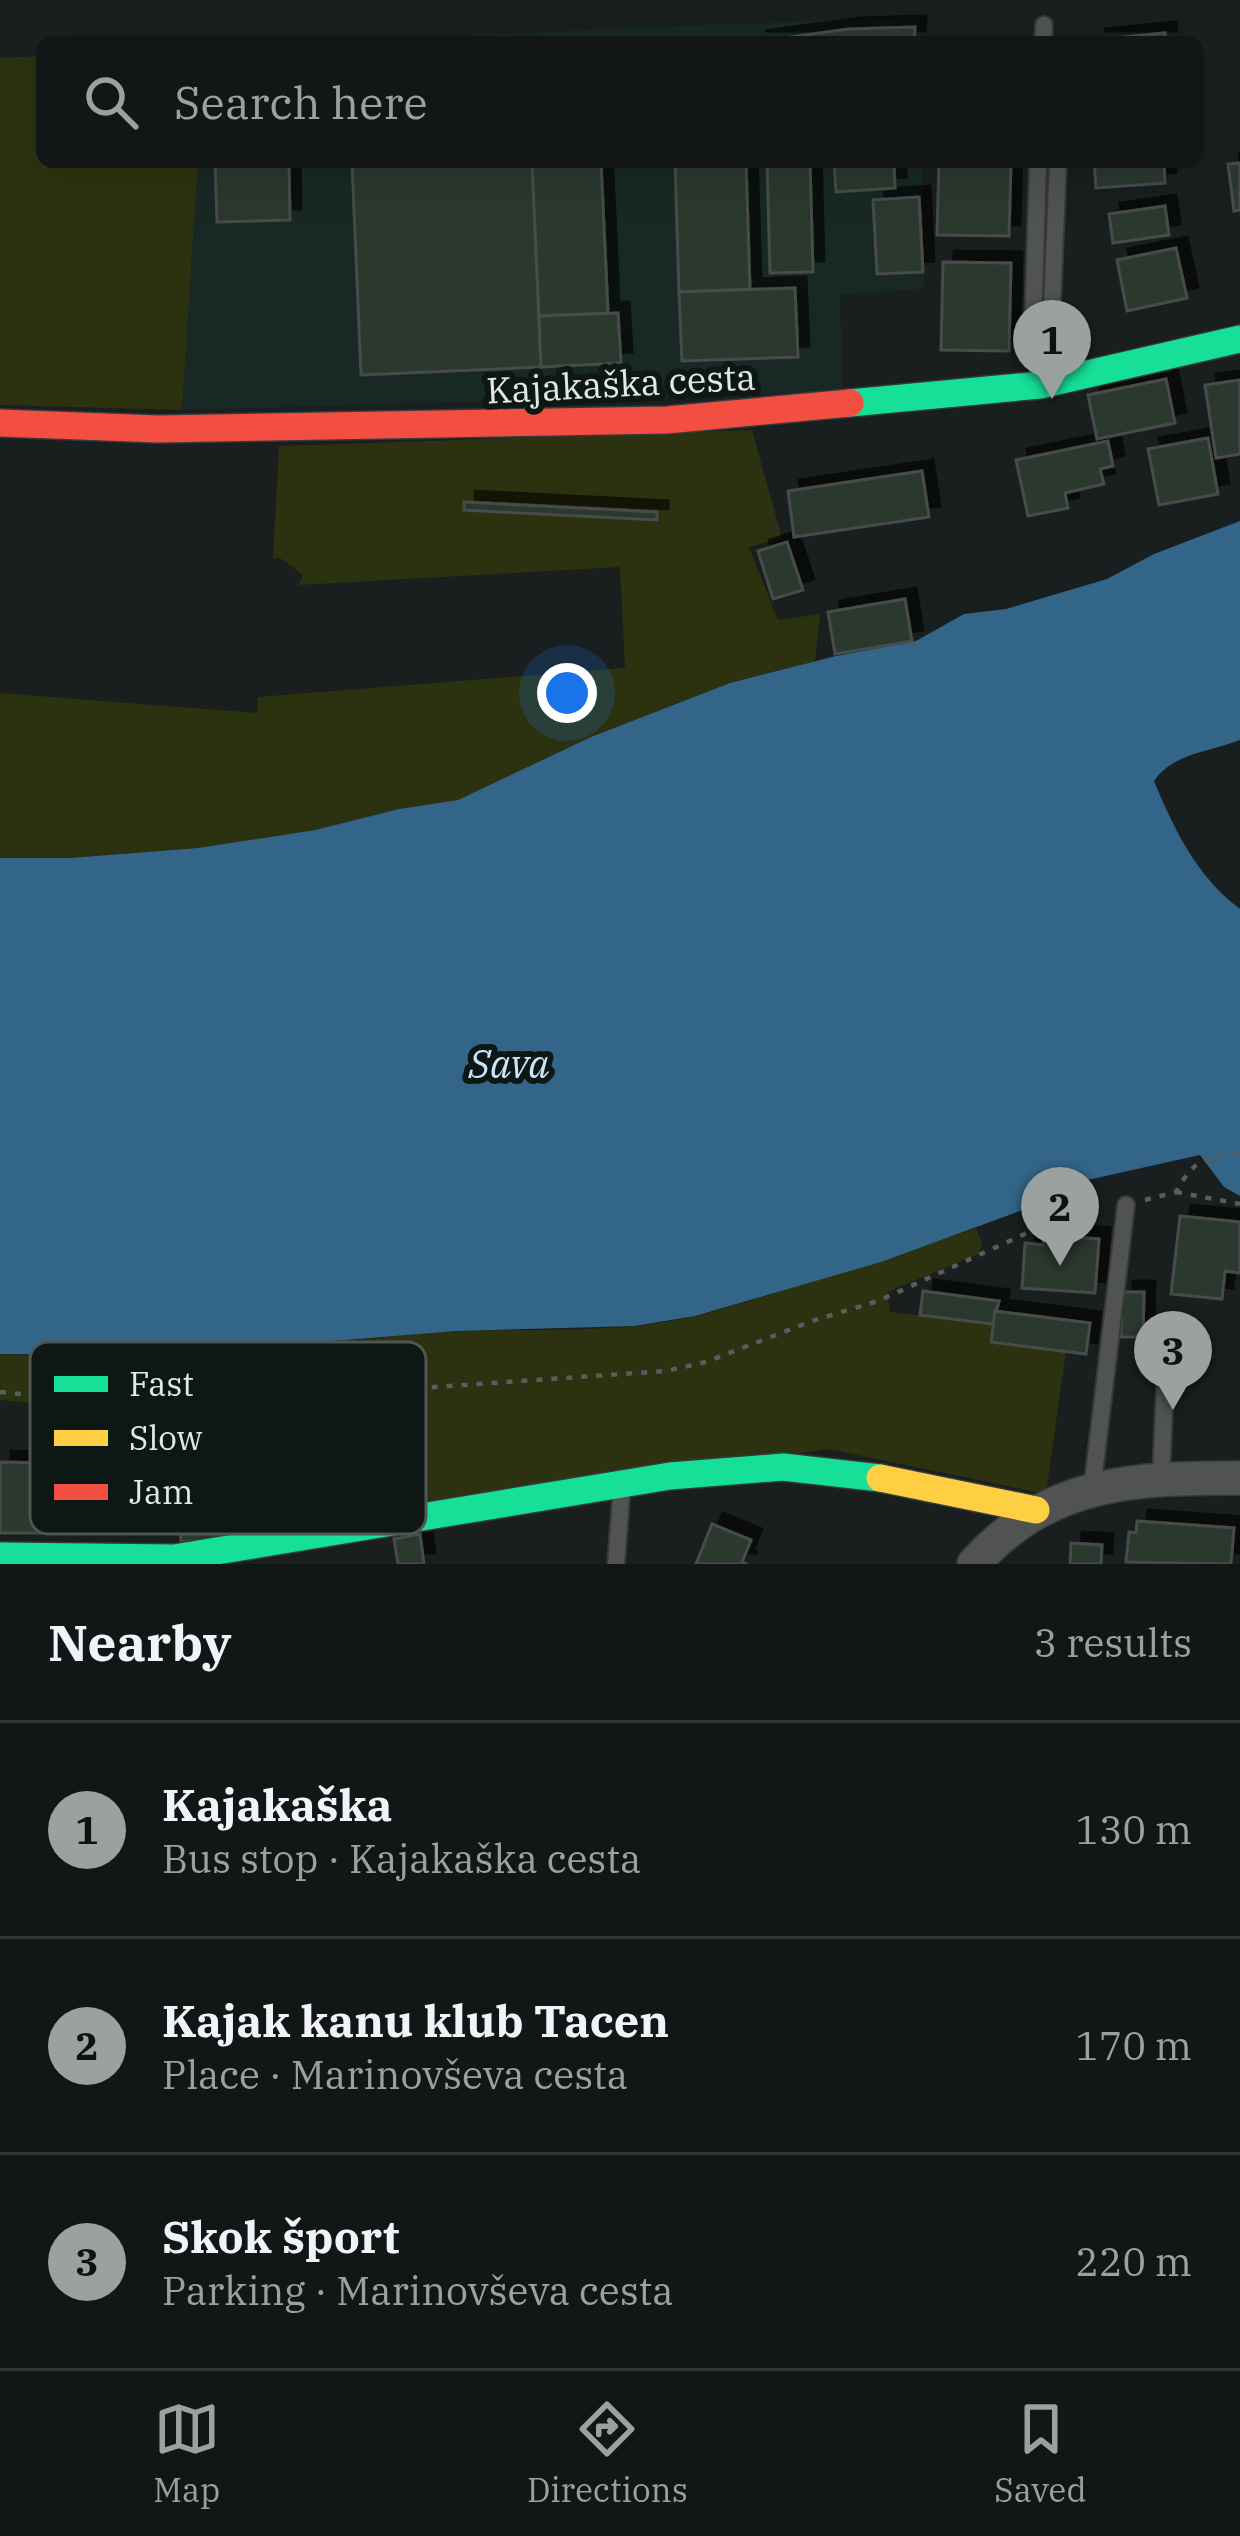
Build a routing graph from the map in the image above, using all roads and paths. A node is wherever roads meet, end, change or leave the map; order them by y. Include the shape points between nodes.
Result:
1 (1038, 168) edge
2 (1058, 168) edge
3 (1240, 339) edge
4 (1041, 349) junction
5 (1040, 385) junction
6 (0, 423) edge
7 (1240, 1153) edge
8 (1176, 1192) junction
9 (1126, 1204) junction
10 (1240, 1204) edge
11 (1166, 1363) dead end
12 (426, 1388) edge
13 (0, 1392) edge
14 (30, 1395) edge
15 (1161, 1478) junction
16 (1240, 1478) edge
17 (622, 1485) junction
18 (1092, 1490) junction
19 (1036, 1510) junction
20 (426, 1517) edge
21 (320, 1534) edge
22 (0, 1556) edge
23 (616, 1564) edge
24 (974, 1564) edge

1 - 4 lane via 1033,328
2 - 4 lane via 1051,328
3 - 5 street, Kajakaška cesta
4 - 5 lane
5 - 6 street, Kajakaška cesta via 646,421 181,429
7 - 8 path via 1203,1159
8 - 9 path
8 - 10 path
9 - 12 path via 1049,1223 878,1301 706,1362
9 - 18 lane
11 - 15 lane
13 - 14 path
15 - 16 street
15 - 18 street
17 - 19 street via 783,1467
17 - 20 street
17 - 23 lane
18 - 19 street
19 - 24 street
21 - 22 street via 175,1558

